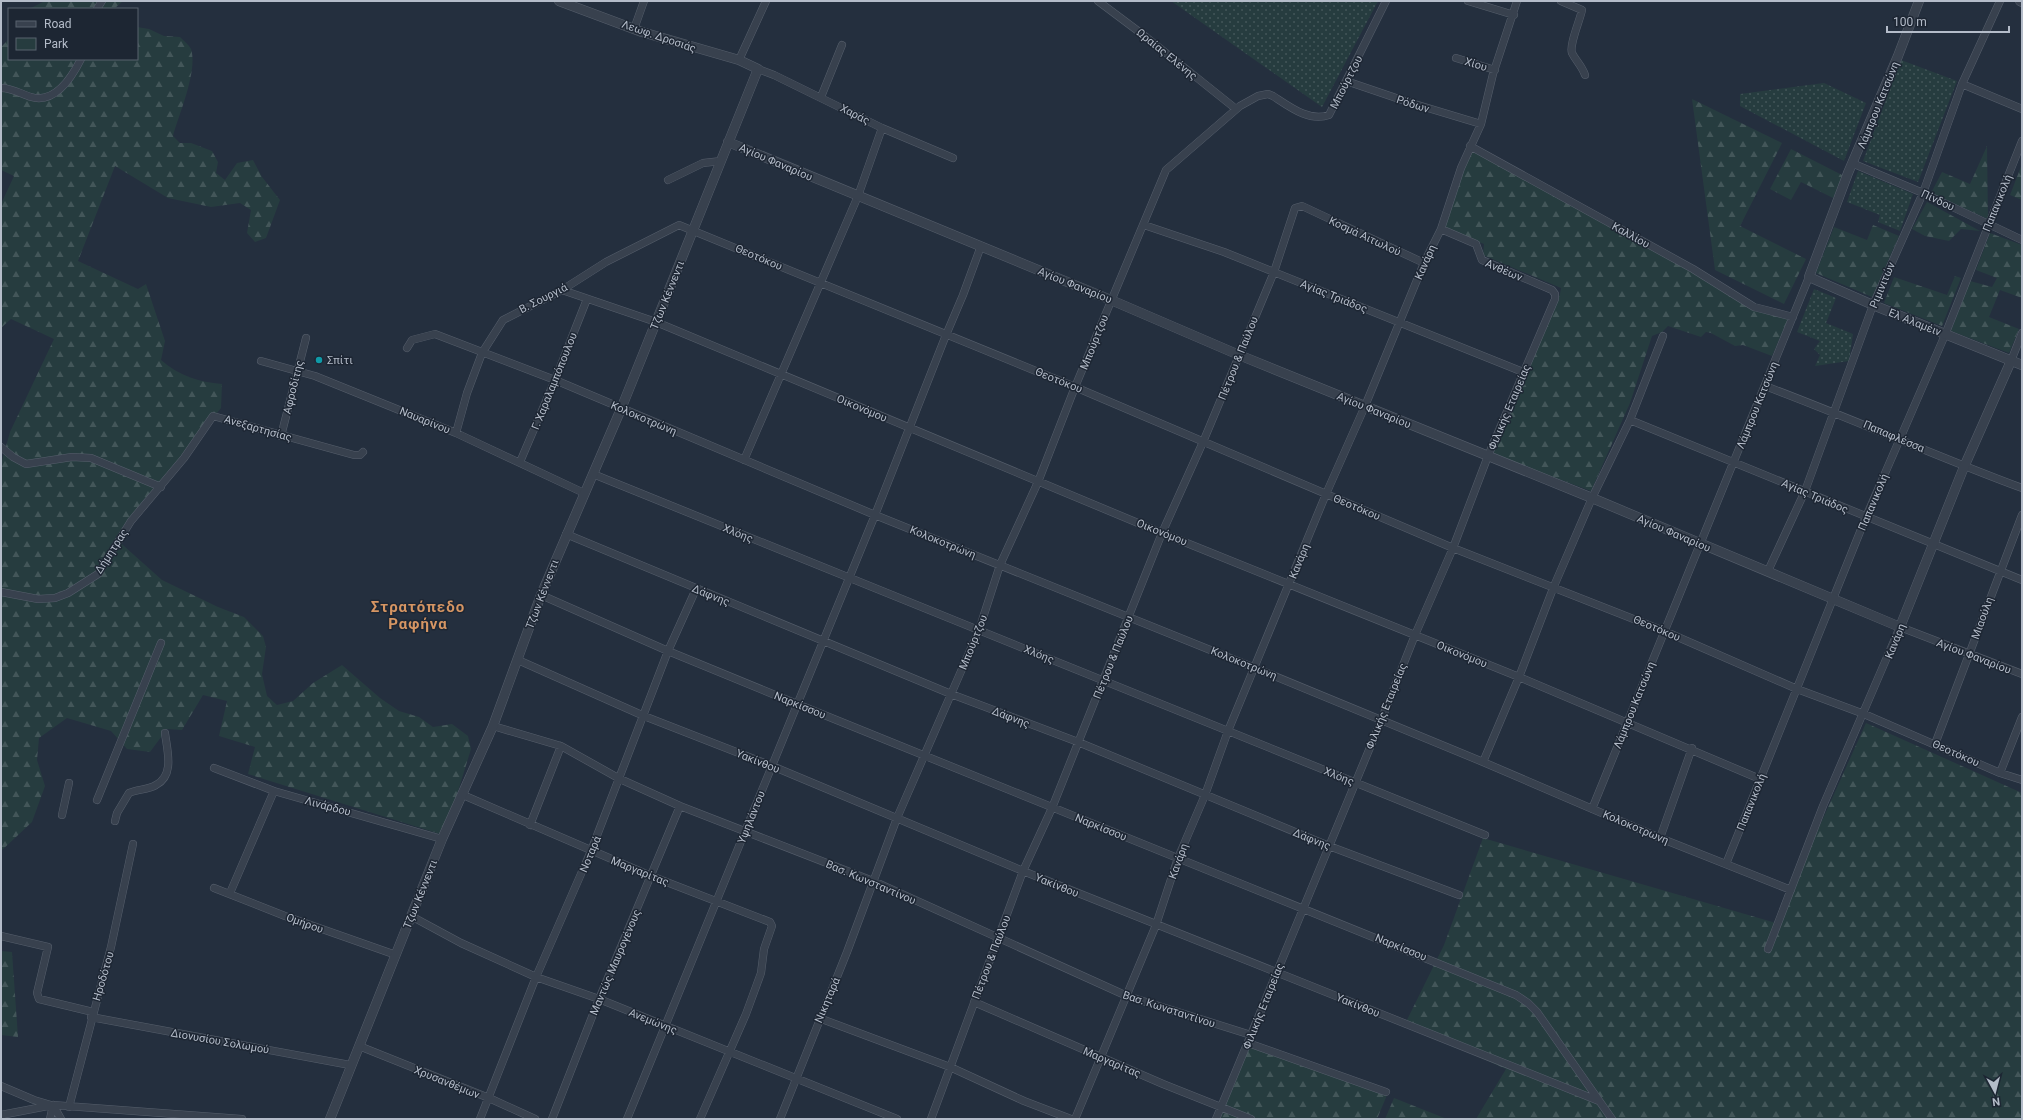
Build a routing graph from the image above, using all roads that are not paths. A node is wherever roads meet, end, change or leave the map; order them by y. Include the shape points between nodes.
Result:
1 (559, 1) edge
2 (644, 1) edge
3 (766, 1) edge
4 (1098, 1) edge
5 (1386, 1) edge
6 (1517, 1) edge
7 (1561, 1) edge
8 (1919, 1) edge
9 (2000, 1) edge
10 (1472, 2) edge
11 (1514, 15) junction
12 (634, 29) junction
13 (842, 45) dead end
14 (1456, 58) dead end
15 (81, 60) edge
16 (739, 60) junction
17 (758, 70) junction
18 (1495, 70) junction
19 (1585, 75) dead end
20 (1346, 81) junction
21 (1962, 84) junction
22 (1, 88) edge
23 (821, 97) junction
24 (2022, 108) edge
25 (1236, 109) junction
26 (1481, 124) junction
27 (882, 128) junction
28 (2022, 141) edge
29 (728, 142) junction
30 (1470, 146) junction
31 (953, 158) dead end
32 (721, 160) junction
33 (1854, 164) junction
34 (668, 180) dead end
35 (1922, 193) junction
36 (858, 196) junction
37 (1307, 208) joint
38 (1988, 224) junction
39 (1144, 225) junction
40 (693, 229) junction
41 (1440, 229) junction
42 (2022, 240) edge
43 (981, 246) junction
44 (1424, 263) junction
45 (1274, 272) junction
46 (1810, 277) junction
47 (822, 283) junction
48 (562, 290) junction
49 (1555, 294) joint
50 (587, 299) junction
51 (1111, 300) junction
52 (1873, 305) junction
53 (1793, 317) junction
54 (656, 322) junction
55 (1399, 323) junction
56 (2022, 333) edge
57 (946, 334) junction
58 (1945, 335) junction
59 (1663, 336) dead end
60 (306, 338) dead end
61 (407, 348) dead end
62 (482, 353) junction
63 (1239, 355) junction
64 (262, 361) dead end
65 (2011, 361) junction
66 (2022, 365) edge
67 (297, 370) junction
68 (1523, 372) junction
69 (782, 374) junction
70 (555, 380) junction
71 (1765, 386) junction
72 (1075, 387) junction
73 (1365, 406) junction
74 (621, 409) junction
75 (1834, 412) junction
76 (1630, 420) junction
77 (910, 428) junction
78 (456, 433) junction
79 (281, 436) junction
80 (1900, 439) junction
81 (1203, 442) junction
82 (1, 447) edge
83 (363, 452) dead end
84 (1488, 456) junction
85 (744, 460) junction
86 (520, 462) junction
87 (1733, 463) junction
88 (1964, 467) junction
89 (593, 474) junction
90 (1038, 482) junction
91 (161, 487) junction
92 (2022, 488) edge
93 (1805, 491) junction
94 (584, 494) junction
95 (1326, 494) junction
96 (1592, 498) junction
97 (875, 515) junction
98 (2022, 515) edge
99 (1866, 517) junction
100 (1162, 533) junction
101 (566, 534) junction
102 (1934, 543) junction
103 (1700, 544) junction
104 (1453, 548) junction
105 (1000, 565) junction
106 (2000, 570) junction
107 (1768, 571) junction
108 (849, 578) junction
109 (2022, 580) edge
110 (1289, 584) junction
111 (1554, 586) junction
112 (696, 589) junction
113 (1, 592) edge
114 (541, 595) junction
115 (1833, 599) junction
116 (1129, 616) junction
117 (1900, 627) junction
118 (979, 630) junction
119 (1664, 631) junction
120 (1415, 635) junction
121 (824, 640) junction
122 (161, 643) dead end
123 (668, 651) junction
124 (1969, 653) junction
125 (518, 660) junction
126 (1255, 668) junction
127 (2022, 674) edge
128 (1520, 677) junction
129 (1104, 680) junction
130 (1797, 689) junction
131 (951, 694) junction
132 (797, 704) junction
133 (1864, 714) junction
134 (644, 716) junction
135 (2022, 717) edge
136 (1381, 721) junction
137 (1627, 723) junction
138 (493, 726) junction
139 (1228, 731) junction
140 (165, 734) dead end
141 (1078, 742) junction
142 (1935, 744) junction
143 (561, 746) junction
144 (1692, 748) junction
145 (923, 756) junction
146 (1483, 762) junction
147 (772, 766) junction
148 (214, 768) dead end
149 (2000, 772) junction
150 (620, 779) junction
151 (1760, 779) junction
152 (2022, 780) edge
153 (1355, 782) junction
154 (70, 783) dead end
155 (274, 791) junction
156 (463, 795) junction
157 (1205, 795) junction
158 (97, 800) dead end
159 (680, 806) junction
160 (1052, 808) junction
161 (1592, 808) junction
162 (62, 815) dead end
163 (898, 818) junction
164 (115, 821) dead end
165 (530, 825) junction
166 (745, 831) junction
167 (1485, 835) dead end
168 (1660, 838) junction
169 (442, 839) junction
170 (133, 844) dead end
171 (1328, 846) junction
172 (591, 851) junction
173 (1178, 858) junction
174 (1726, 864) junction
175 (1023, 871) junction
176 (651, 876) junction
177 (873, 881) junction
178 (214, 888) dead end
179 (1791, 890) junction
180 (230, 893) junction
181 (1459, 895) dead end
182 (716, 902) junction
183 (1303, 908) junction
184 (411, 916) junction
185 (1156, 924) junction
186 (1, 936) edge
187 (998, 939) junction
188 (1768, 950) dead end
189 (396, 955) junction
190 (1277, 972) junction
191 (536, 977) junction
192 (1127, 996) junction
193 (599, 999) junction
194 (974, 1002) junction
195 (92, 1015) junction
196 (819, 1018) junction
197 (665, 1026) junction
198 (1251, 1035) junction
199 (1248, 1044) junction
200 (359, 1046) junction
201 (729, 1052) junction
202 (1102, 1057) junction
203 (350, 1065) junction
204 (950, 1067) junction
205 (796, 1080) junction
206 (1, 1086) edge
207 (1386, 1092) dead end
208 (489, 1098) junction
209 (1600, 1101) junction
210 (53, 1105) junction
211 (69, 1107) junction
212 (1221, 1107) junction
213 (1, 1115) edge
214 (220, 1118) edge
215 (50, 1119) edge
216 (61, 1119) edge
217 (242, 1119) edge
218 (330, 1119) edge
219 (480, 1119) edge
220 (535, 1119) edge
221 (552, 1119) edge
222 (627, 1119) edge
223 (700, 1119) edge
224 (780, 1119) edge
225 (897, 1119) edge
226 (931, 1119) edge
227 (1071, 1119) edge
228 (1075, 1119) edge
229 (1216, 1119) edge
230 (1251, 1119) edge
231 (1612, 1119) edge

1 - 12 street, Λεωφ. Δροσιάς
2 - 12 street
3 - 16 street
4 - 25 street, Ωραίας Ελένης
5 - 20 street, Μπούρτζου
6 - 11 street, Κανάρη
7 - 19 street via 1582,10 1570,47
8 - 33 street, Λάμπρου Κατσώνη
9 - 21 street, Ριμινιτών
10 - 11 street
11 - 18 street, Κανάρη
12 - 16 street, Λεωφ. Δροσιάς
13 - 23 street
14 - 18 street, Χίου
15 - 22 street via 73,76 62,89 48,96 33,98
16 - 17 street, Λεωφ. Δροσιάς
17 - 23 street, Χαράς
17 - 29 street, Τζων Κέννεντι
18 - 26 street, Κανάρη
20 - 25 street, Μπούρτζου via 1329,115 1320,118 1299,112 1268,94 1251,98
20 - 26 street, Ρόδων
21 - 24 street
21 - 35 street, Ριμινιτών
23 - 27 street, Χαράς
25 - 39 street, Μπούρτζου via 1168,167
26 - 30 street, Κανάρη
27 - 31 street, Χαράς
27 - 36 street
28 - 38 street, Παπανικολή
29 - 32 street, Τζων Κέννεντι
29 - 36 street, Αγίου Φαναρίου
30 - 41 street, Κανάρη
30 - 53 street, Καλλίου via 1693,269 1754,307
32 - 34 street via 703,162
32 - 40 street, Τζων Κέννεντι
33 - 35 street, Πίνδου
33 - 46 street, Λάμπρου Κατσώνη
35 - 38 street, Πίνδου
35 - 52 street, Ριμινιτών
36 - 43 street, Αγίου Φαναρίου
36 - 47 street
37 - 44 street, Κοσμά Αιτωλού
37 - 45 street, Πέτρου & Παύλου via 1300,206 1294,210
38 - 42 street, Πίνδου
38 - 58 street, Παπανικολή
39 - 45 street, Αγίας Τριάδος
39 - 51 street, Μπούρτζου
40 - 47 street, Θεοτόκου
40 - 48 street, Β. Σουργιά via 676,225 606,262
40 - 54 street, Τζων Κέννεντι
41 - 44 street, Κανάρη
41 - 49 street, Ανθέων via 1476,244 1483,261 1552,290
43 - 51 street, Αγίου Φαναρίου
43 - 57 street, Υψηλάντου
44 - 55 street, Κανάρη
45 - 55 street, Αγίας Τριάδος
45 - 63 street, Πέτρου & Παύλου
46 - 52 street, Ελ Αλαμέιν
46 - 53 street, Λάμπρου Κατσώνη
47 - 57 street, Θεοτόκου
47 - 69 street
48 - 50 street, Οικονόμου
48 - 62 street, Β. Σουργιά via 503,320
49 - 68 street, Φιλικής Εταιρείας
50 - 54 street, Οικονόμου
50 - 70 street, Γ. Χαραλαμπόπουλου
51 - 63 street, Αγίου Φαναρίου
51 - 72 street, Μπούρτζου
52 - 58 street, Ελ Αλαμέιν
52 - 75 street, Ριμινιτών
53 - 71 street, Λάμπρου Κατσώνη
54 - 69 street, Οικονόμου
54 - 74 street, Τζων Κέννεντι
55 - 68 street, Αγίας Τριάδος
55 - 73 street, Κανάρη
56 - 65 street, Κανάρη
57 - 72 street, Θεοτόκου
57 - 77 street, Υψηλάντου
58 - 65 street, Ελ Αλαμέιν
58 - 80 street, Παπανικολή
59 - 76 street
60 - 67 street, Αφροδίτης
61 - 62 street, Κολοκοτρώνη via 412,340 434,334
62 - 70 street, Κολοκοτρώνη
62 - 78 street, Β. Σουργιά
63 - 73 street, Αγίου Φαναρίου
63 - 81 street, Πέτρου & Παύλου
64 - 67 street, Ναυαρίνου
65 - 66 street, Ελ Αλαμέιν
65 - 88 street, Κανάρη
67 - 78 street, Ναυαρίνου
67 - 79 street, Αφροδίτης
68 - 84 street, Φιλικής Εταιρείας
69 - 77 street, Οικονόμου
69 - 85 street
70 - 74 street, Κολοκοτρώνη
70 - 86 street, Γ. Χαραλαμπόπουλου
71 - 75 street, Παπαφλέσσα
71 - 87 street, Λάμπρου Κατσώνη
72 - 81 street, Θεοτόκου
72 - 90 street, Μπούρτζου
73 - 84 street, Αγίου Φαναρίου
73 - 95 street, Κανάρη
74 - 85 street, Κολοκοτρώνη
74 - 89 street, Τζων Κέννεντι
75 - 80 street, Παπαφλέσσα
75 - 93 street, Ριμινιτών
76 - 87 street, Αγίας Τριάδος
76 - 96 street
77 - 90 street, Οικονόμου
77 - 97 street, Υψηλάντου
78 - 86 street, Ναυαρίνου
79 - 83 street, Ανεξαρτησίας via 354,455
79 - 91 street, Ανεξαρτησίας via 213,416
80 - 88 street, Παπαφλέσσα
80 - 99 street, Παπανικολή
81 - 95 street, Θεοτόκου
81 - 100 street, Πέτρου & Παύλου
82 - 91 street via 26,464 72,457 91,458
84 - 96 street, Αγίου Φαναρίου
84 - 104 street, Φιλικής Εταιρείας
85 - 97 street, Κολοκοτρώνη
86 - 94 street, Ναυαρίνου
87 - 93 street, Αγίας Τριάδος
87 - 103 street, Λάμπρου Κατσώνη
88 - 92 street, Παπαφλέσσα
88 - 102 street, Κανάρη
89 - 94 street, Τζων Κέννεντι
89 - 108 street, Χλόης
90 - 100 street, Οικονόμου
90 - 105 street, Μπούρτζου
91 - 113 street, Δήμητρας via 131,521 98,574 81,586 55,598 38,599
93 - 99 street, Αγίας Τριάδος
93 - 107 street, Ριμινιτών
94 - 101 street, Τζων Κέννεντι
95 - 104 street, Θεοτόκου
95 - 110 street, Κανάρη
96 - 103 street, Αγίου Φαναρίου
96 - 111 street
97 - 105 street, Κολοκοτρώνη
97 - 108 street, Υψηλάντου
98 - 106 street, Μιαούλη
99 - 102 street, Αγίας Τριάδος
99 - 115 street, Παπανικολή
100 - 110 street, Οικονόμου
100 - 116 street, Πέτρου & Παύλου
101 - 112 street, Δάφνης
101 - 114 street, Τζων Κέννεντι
102 - 106 street, Αγίας Τριάδος
102 - 117 street, Κανάρη
103 - 107 street, Αγίου Φαναρίου
103 - 119 street, Λάμπρου Κατσώνη
104 - 111 street, Θεοτόκου
104 - 120 street, Φιλικής Εταιρείας
105 - 116 street, Κολοκοτρώνη
105 - 118 street, Μπούρτζου
106 - 109 street, Αγίας Τριάδος
106 - 124 street, Μιαούλη
107 - 115 street, Αγίου Φαναρίου
108 - 118 street, Χλόης
108 - 121 street, Υψηλάντου
110 - 120 street, Οικονόμου
110 - 126 street, Κανάρη
111 - 119 street, Θεοτόκου
111 - 128 street
112 - 121 street, Δάφνης
112 - 123 street, Νοταρά
114 - 123 street, Ναρκίσσου
114 - 125 street, Τζων Κέννεντι
115 - 117 street, Αγίου Φαναρίου
115 - 130 street, Παπανικολή
116 - 126 street, Κολοκοτρώνη
116 - 129 street, Πέτρου & Παύλου
117 - 124 street, Αγίου Φαναρίου
117 - 133 street, Κανάρη
118 - 129 street, Χλόης
118 - 131 street, Μπούρτζου
119 - 130 street, Θεοτόκου
119 - 137 street, Λάμπρου Κατσώνη
120 - 128 street, Οικονόμου
120 - 136 street, Φιλικής Εταιρείας
121 - 131 street, Δάφνης
121 - 132 street, Υψηλάντου
122 - 158 street
123 - 132 street, Ναρκίσσου
123 - 134 street, Νοταρά
124 - 127 street, Αγίου Φαναρίου
124 - 142 street, Μιαούλη
125 - 134 street, Υακίνθου
125 - 138 street, Τζων Κέννεντι
126 - 136 street, Κολοκοτρώνη
126 - 139 street, Κανάρη
128 - 137 street, Οικονόμου
128 - 146 street
129 - 139 street, Χλόης
129 - 141 street, Πέτρου & Παύλου
130 - 133 street, Θεοτόκου
130 - 151 street, Παπανικολή
131 - 141 street, Δάφνης
131 - 145 street, Μπούρτζου
132 - 145 street, Ναρκίσσου
132 - 147 street, Υψηλάντου
133 - 142 street, Θεοτόκου
133 - 179 street, Κανάρη via 1823,806
134 - 147 street, Υακίνθου
134 - 150 street, Νοταρά
135 - 149 street
136 - 146 street, Κολοκοτρώνη
136 - 153 street, Φιλικής Εταιρείας
137 - 144 street, Οικονόμου
137 - 161 street, Λάμπρου Κατσώνη
138 - 143 street, Βασ. Κωνσταντίνου
138 - 156 street, Τζων Κέννεντι
139 - 153 street, Χλόης
139 - 157 street, Κανάρη
140 - 164 street via 169,761 167,774 156,785 129,793
141 - 157 street, Δάφνης
141 - 160 street, Πέτρου & Παύλου
142 - 149 street, Θεοτόκου
143 - 150 street, Βασ. Κωνσταντίνου
143 - 165 street
144 - 151 street, Οικονόμου
144 - 168 street
145 - 160 street, Ναρκίσσου
145 - 163 street, Μπούρτζου
146 - 161 street, Κολοκοτρωνη
147 - 163 street, Υακίνθου
147 - 166 street, Υψηλάντου
148 - 155 street, Λινάρδου
149 - 152 street, Θεοτόκου
150 - 159 street, Βασ. Κωνσταντίνου
150 - 172 street, Νοταρά
151 - 174 street, Παπανικολή
153 - 167 street, Χλόης
153 - 171 street, Φιλικής Εταιρείας
154 - 162 street
155 - 169 street, Λινάρδου
155 - 180 street
156 - 165 street, Μαργαρίτας
156 - 169 street, Τζων Κέννεντι
157 - 171 street, Δάφνης
157 - 173 street, Κανάρη
159 - 166 street, Βασ. Κωνσταντίνου
159 - 176 street, Μαντώς Μαυρογένους
160 - 173 street, Ναρκίσσου
160 - 175 street, Πέτρου & Παύλου
161 - 168 street, Κολοκοτρωνη
163 - 175 street, Υακίνθου
163 - 177 street, Μπούρτζου
165 - 172 street, Μαργαρίτας
166 - 177 street, Βασ. Κωνσταντίνου
166 - 182 street, Υψηλάντου
168 - 174 street, Κολοκοτρωνη
169 - 184 street, Τζων Κέννεντι
170 - 195 street, Ηροδότου via 111,947
171 - 181 street, Δάφνης
171 - 183 street, Φιλικής Εταιρείας
172 - 176 street, Μαργαρίτας
172 - 191 street, Νοταρά
173 - 183 street, Ναρκίσσου
173 - 185 street, Κανάρη
174 - 179 street, Κολοκοτρωνη
175 - 185 street, Υακίνθου
175 - 187 street, Πέτρου & Παύλου
176 - 182 street, Μαργαρίτας
176 - 193 street, Μαντώς Μαυρογένους
177 - 187 street, Βασ. Κωνσταντίνου
177 - 196 street, Νικηταρά
178 - 180 street, Ομήρου
179 - 188 street, Κανάρη
180 - 189 street, Ομήρου via 285,916
182 - 197 street, Υψηλάντου
182 - 201 street, Μαργαρίτας via 770,922 772,926 764,950 761,973
183 - 190 street, Φιλικής Εταιρείας
183 - 209 street, Ναρκίσσου via 1516,995 1537,1012
184 - 189 street, Τζων Κέννεντι
184 - 191 street, Ανεμώνης via 461,943
185 - 190 street, Υακίνθου
185 - 192 street, Κανάρη
186 - 195 street, Διονυσίου Σολωμού via 48,947 37,993 39,999
187 - 192 street, Βασ. Κωνσταντίνου
187 - 194 street, Πέτρου & Παύλου
189 - 200 street, Τζων Κέννεντι
190 - 198 street, Φιλικής Εταιρείας
190 - 209 street, Υακίνθου
191 - 193 street, Ανεμώνης
191 - 208 street, Νοταρά
192 - 198 street, Βασ. Κωνσταντίνου
192 - 202 street, Κανάρη
193 - 197 street, Ανεμώνης
193 - 221 street, Μαντώς Μαυρογένους
194 - 202 street, Μαργαρίτας
194 - 204 street, Πέτρου & Παύλου
195 - 203 street, Διονυσίου Σολωμού
195 - 211 street, Ηροδότου
196 - 204 street
196 - 205 street, Νικηταρά
197 - 201 street, Ανεμώνης
197 - 222 street, Υψηλάντου
198 - 199 street, Φιλικής Εταιρείας
199 - 207 street
199 - 212 street, Φιλικής Εταιρείας
200 - 203 street, Τζων Κέννεντι
200 - 208 street, Χρυσανθέμων
201 - 205 street, Ανεμώνης
201 - 223 street
202 - 212 street, Μαργαρίτας
202 - 228 street, Κανάρη
203 - 218 street, Τζων Κέννεντι
204 - 226 street, Πέτρου & Παύλου
204 - 227 street via 1024,1101
205 - 224 street, Νικηταρά
205 - 225 street, Ανεμώνης
206 - 210 street
208 - 219 street, Νοταρά
208 - 220 street, Χρυσανθέμων
209 - 231 street, Ναρκίσσου
210 - 211 street
210 - 213 street
210 - 215 street
210 - 216 street
211 - 214 street
212 - 229 street, Φιλικής Εταιρείας
212 - 230 street, Μαργαρίτας
214 - 217 street

